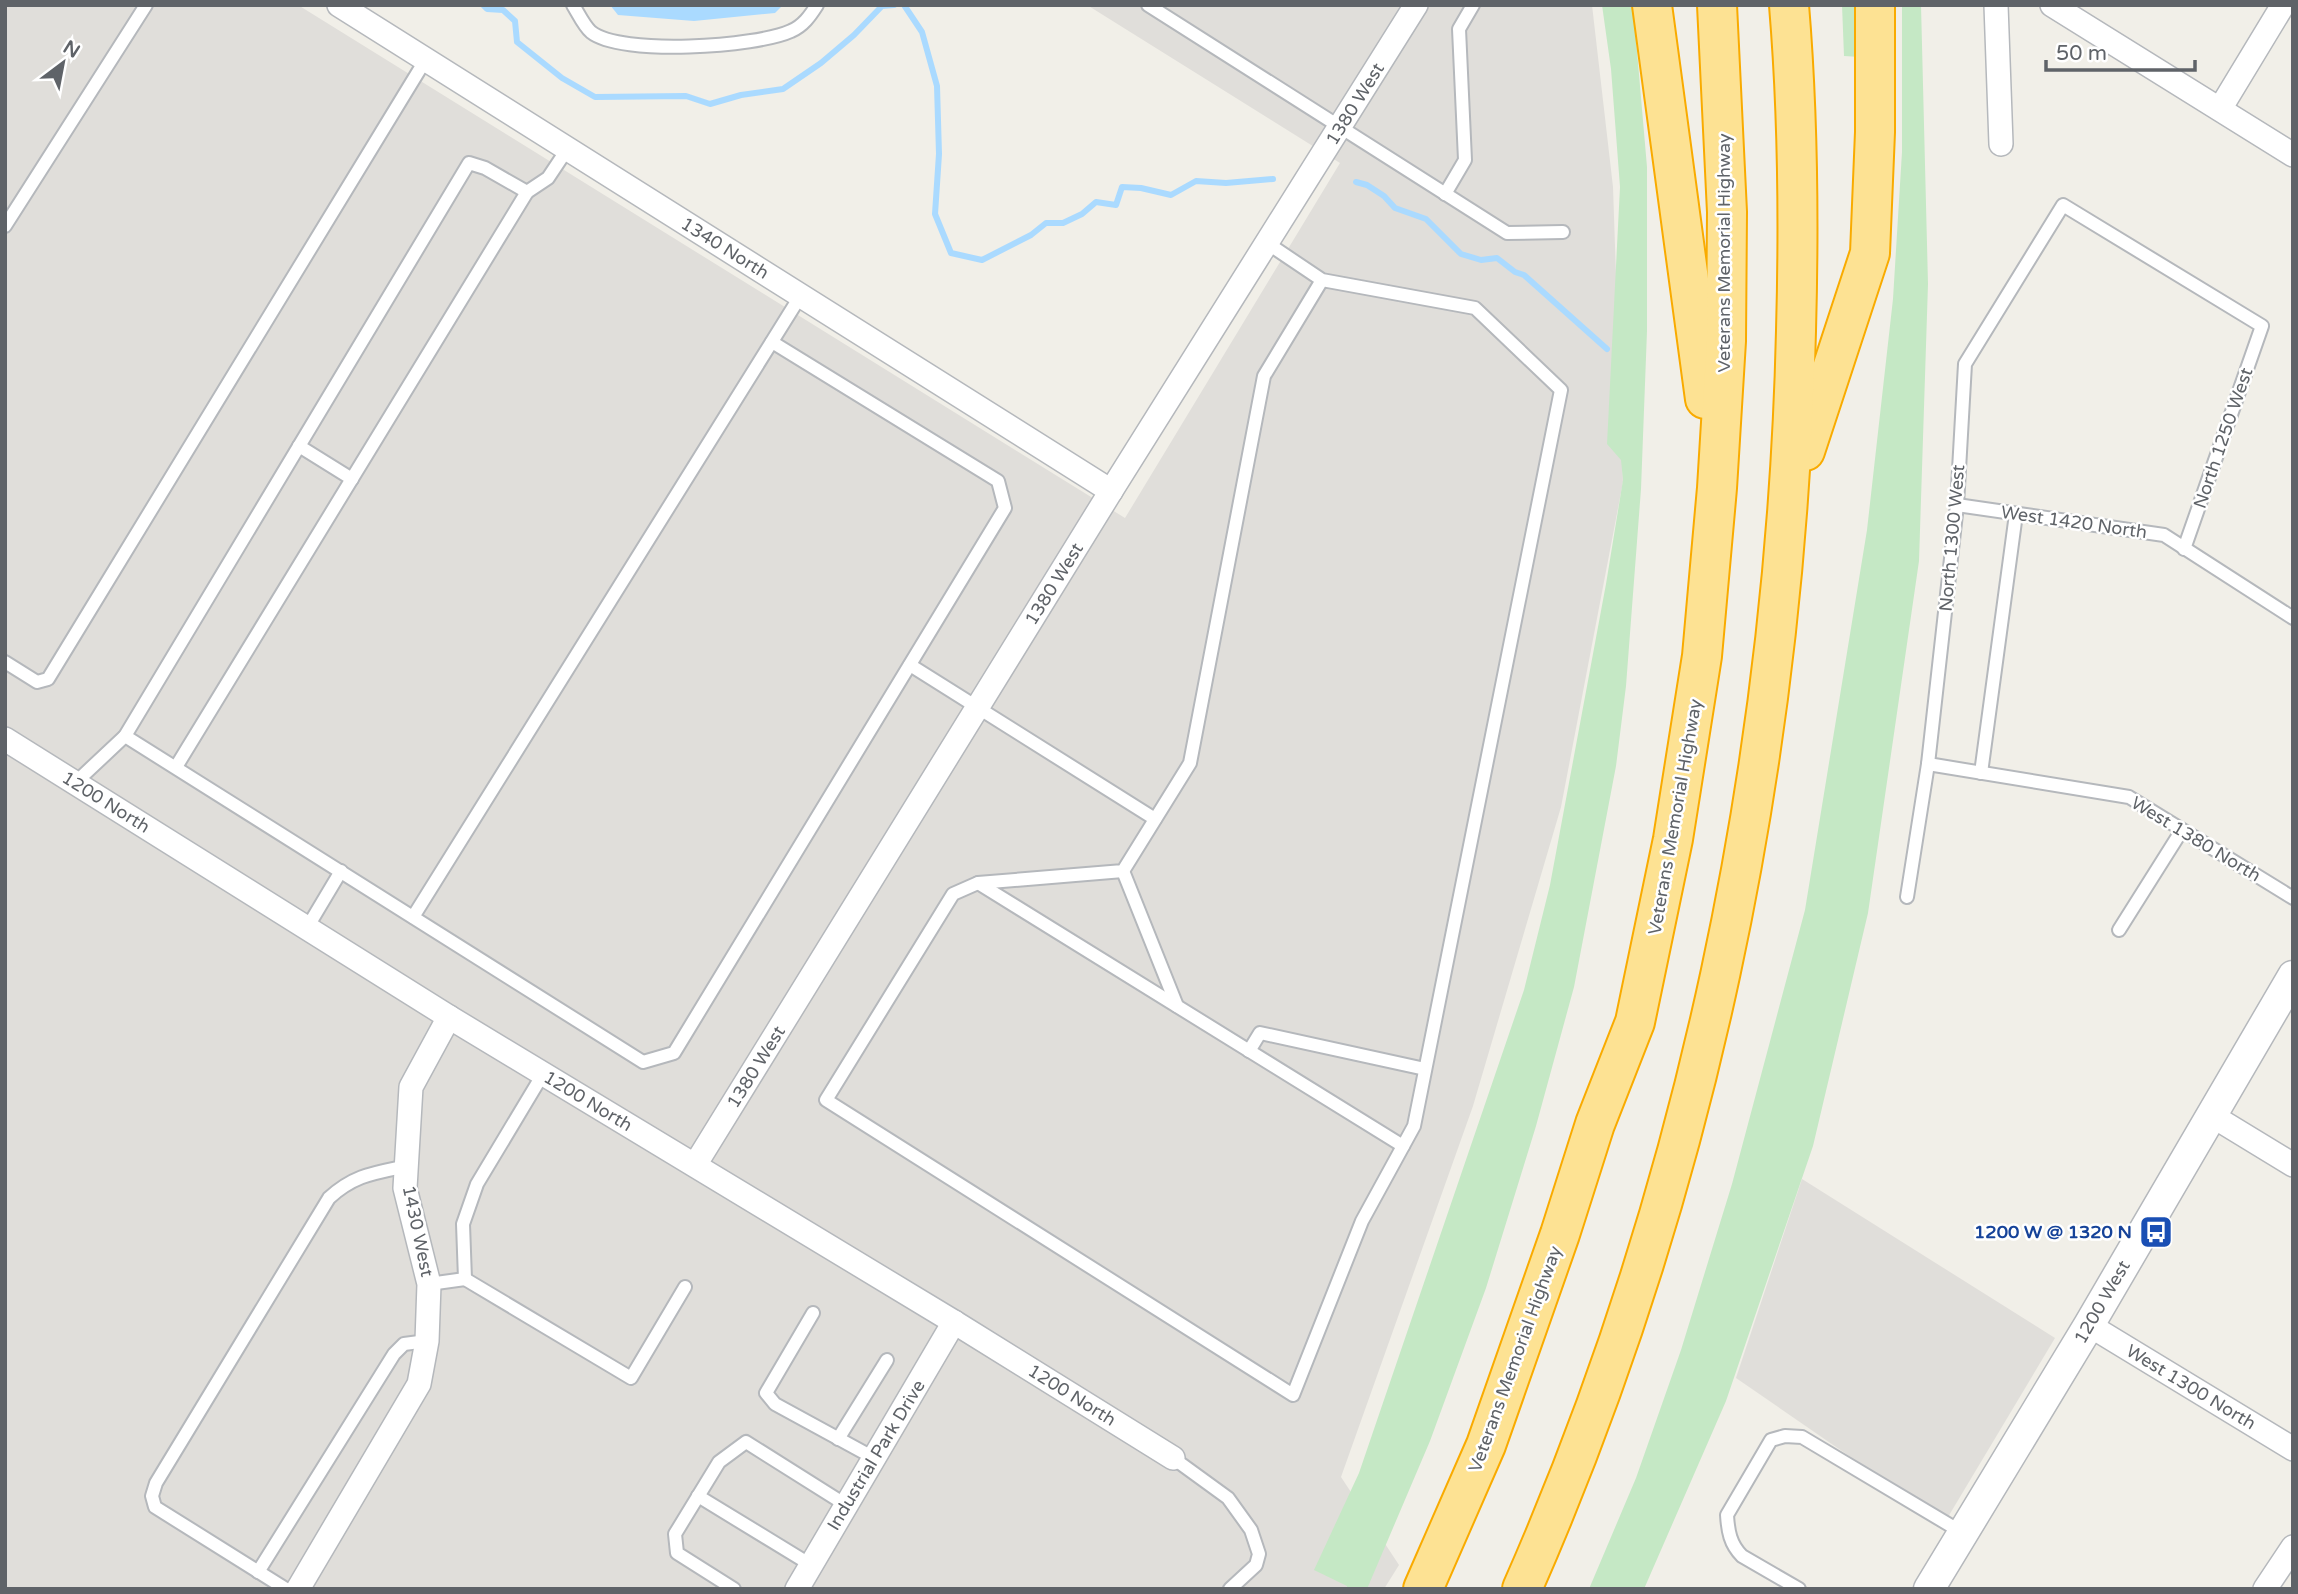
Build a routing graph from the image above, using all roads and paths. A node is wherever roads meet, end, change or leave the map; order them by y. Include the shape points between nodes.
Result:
1 (146, 5) edge
2 (339, 5) edge
3 (573, 5) edge
4 (817, 5) edge
5 (1148, 5) edge
6 (1416, 5) edge
7 (1473, 5) edge
8 (1652, 5) edge
9 (1717, 5) edge
10 (1789, 5) edge
11 (1875, 5) edge
12 (1996, 5) edge
13 (2052, 5) edge
14 (2283, 5) edge
15 (426, 59) junction
16 (2220, 109) junction
17 (1340, 127) junction
18 (2001, 144) dead end
19 (568, 148) junction
20 (2293, 155) edge
21 (527, 192) junction
22 (1446, 194) junction
23 (2063, 205) joint
24 (5, 226) edge
25 (1563, 232) dead end
26 (1268, 243) junction
27 (1322, 280) junction
28 (801, 295) junction
29 (772, 342) junction
30 (299, 446) junction
31 (352, 479) junction
32 (1717, 488) junction
33 (1111, 491) junction
34 (1788, 503) junction
35 (1957, 505) junction
36 (2016, 514) junction
37 (2184, 549) junction
38 (2293, 618) edge
39 (5, 662) edge
40 (910, 665) junction
41 (978, 708) junction
42 (125, 736) junction
43 (5, 739) edge
44 (1928, 764) junction
45 (176, 767) junction
46 (1981, 773) junction
47 (75, 783) junction
48 (1156, 819) junction
49 (2182, 830) junction
50 (341, 871) junction
51 (1123, 871) junction
52 (978, 883) junction
53 (1907, 897) dead end
54 (2293, 898) edge
55 (414, 917) junction
56 (307, 928) junction
57 (2119, 930) dead end
58 (2293, 976) edge
59 (1177, 1006) junction
60 (449, 1017) junction
61 (1249, 1051) junction
62 (1425, 1069) junction
63 (544, 1074) junction
64 (2211, 1115) junction
65 (1403, 1146) junction
66 (2293, 1165) edge
67 (407, 1166) junction
68 (695, 1166) junction
69 (465, 1279) junction
70 (429, 1284) junction
71 (685, 1287) dead end
72 (813, 1313) dead end
73 (954, 1322) junction
74 (2089, 1325) junction
75 (427, 1341) junction
76 (887, 1360) dead end
77 (838, 1439) junction
78 (2293, 1448) edge
79 (874, 1458) junction
80 (1173, 1458) joint
81 (698, 1496) junction
82 (846, 1505) junction
83 (1963, 1533) junction
84 (2293, 1546) edge
85 (811, 1565) junction
86 (258, 1572) junction
87 (286, 1589) edge
88 (298, 1589) edge
89 (734, 1589) edge
90 (797, 1589) edge
91 (1230, 1589) edge
92 (1423, 1589) edge
93 (1522, 1589) edge
94 (1799, 1589) edge
95 (1929, 1589) edge
96 (2265, 1589) edge

1 - 24 lane
2 - 15 street, 1340 North
3 - 4 lane via 591,32 616,42 671,48 768,38 792,31 807,21
5 - 17 lane
6 - 17 street, 1380 West
7 - 22 lane via 1459,29 1465,160
8 - 32 highway
9 - 32 highway, Veterans Memorial Highway via 1727,212 1726,341
10 - 34 highway via 1798,276
11 - 34 highway via 1870,253
12 - 18 street
13 - 16 street
14 - 16 street
15 - 19 street, 1340 North
15 - 39 lane via 48,679 37,682
16 - 20 street
17 - 22 lane
17 - 26 street, 1380 West
19 - 21 lane via 548,178
19 - 28 street, 1340 North
21 - 30 lane via 469,163
21 - 31 lane
22 - 25 lane via 1507,233
23 - 35 lane, North 1300 West via 1965,364
23 - 37 lane, North 1250 West via 2262,326
26 - 27 lane
26 - 33 street, 1380 West
27 - 48 lane via 1264,376 1190,764
27 - 62 lane via 1475,307 1561,390
28 - 29 lane
28 - 33 street, 1340 North
29 - 40 lane via 998,481 1004,508
29 - 55 lane
30 - 31 lane
30 - 42 lane
31 - 45 lane
32 - 92 highway, Veterans Memorial Highway via 1688,755 1635,1022 1595,1124 1490,1433
33 - 41 street, 1380 West
34 - 93 highway via 1749,829 1706,1032 1620,1334
35 - 36 lane, West 1420 North
35 - 44 lane, North 1300 West
36 - 37 lane, West 1420 North via 2164,535
36 - 46 lane
37 - 38 lane, West 1420 North
40 - 41 lane
40 - 55 lane via 674,1054 643,1062
41 - 48 lane
41 - 68 street, 1380 West
42 - 45 lane
42 - 47 lane
43 - 47 street, 1200 North
44 - 46 lane, West 1380 North
44 - 53 lane, North 1300 West
45 - 50 lane
46 - 49 lane, West 1380 North via 2129,797
47 - 56 street, 1200 North
48 - 51 lane
49 - 54 lane, West 1380 North
49 - 57 lane
50 - 55 lane
50 - 56 lane
51 - 52 lane
51 - 59 lane
52 - 59 lane
52 - 65 lane via 953,894 826,1100 1293,1395 1362,1221
56 - 60 street, 1200 North
58 - 64 street, 1200 West
59 - 61 lane
60 - 63 street, 1200 North
60 - 67 street, 1430 West via 411,1087
61 - 62 lane via 1260,1033
61 - 65 lane
62 - 65 lane via 1414,1126
63 - 68 street, 1200 North
63 - 69 lane via 477,1184 463,1224
64 - 66 street
64 - 74 street, 1200 West
67 - 70 street, 1430 West via 405,1188
67 - 86 lane via 368,1174 344,1184 329,1198 156,1483 155,1507
68 - 73 street, 1200 North
69 - 70 lane
69 - 71 lane via 631,1378
70 - 75 street, 1430 West
72 - 77 lane via 766,1393 775,1404
73 - 79 street, Industrial Park Drive
73 - 80 street, 1200 North
74 - 78 street, West 1300 North
74 - 83 street, 1200 West
75 - 86 lane via 404,1344 394,1354
75 - 88 street, 1430 West via 419,1384
76 - 77 lane
77 - 79 lane
79 - 82 street, Industrial Park Drive
80 - 91 lane via 1228,1498 1251,1530 1259,1554 1256,1565
81 - 82 lane via 719,1462 746,1442
81 - 85 lane
81 - 89 lane via 675,1534 677,1553
82 - 85 street, Industrial Park Drive
83 - 94 lane via 1802,1437 1771,1440 1727,1515 1728,1528 1742,1556
83 - 95 street, 1200 West
84 - 96 street
85 - 90 street, Industrial Park Drive
86 - 87 lane

